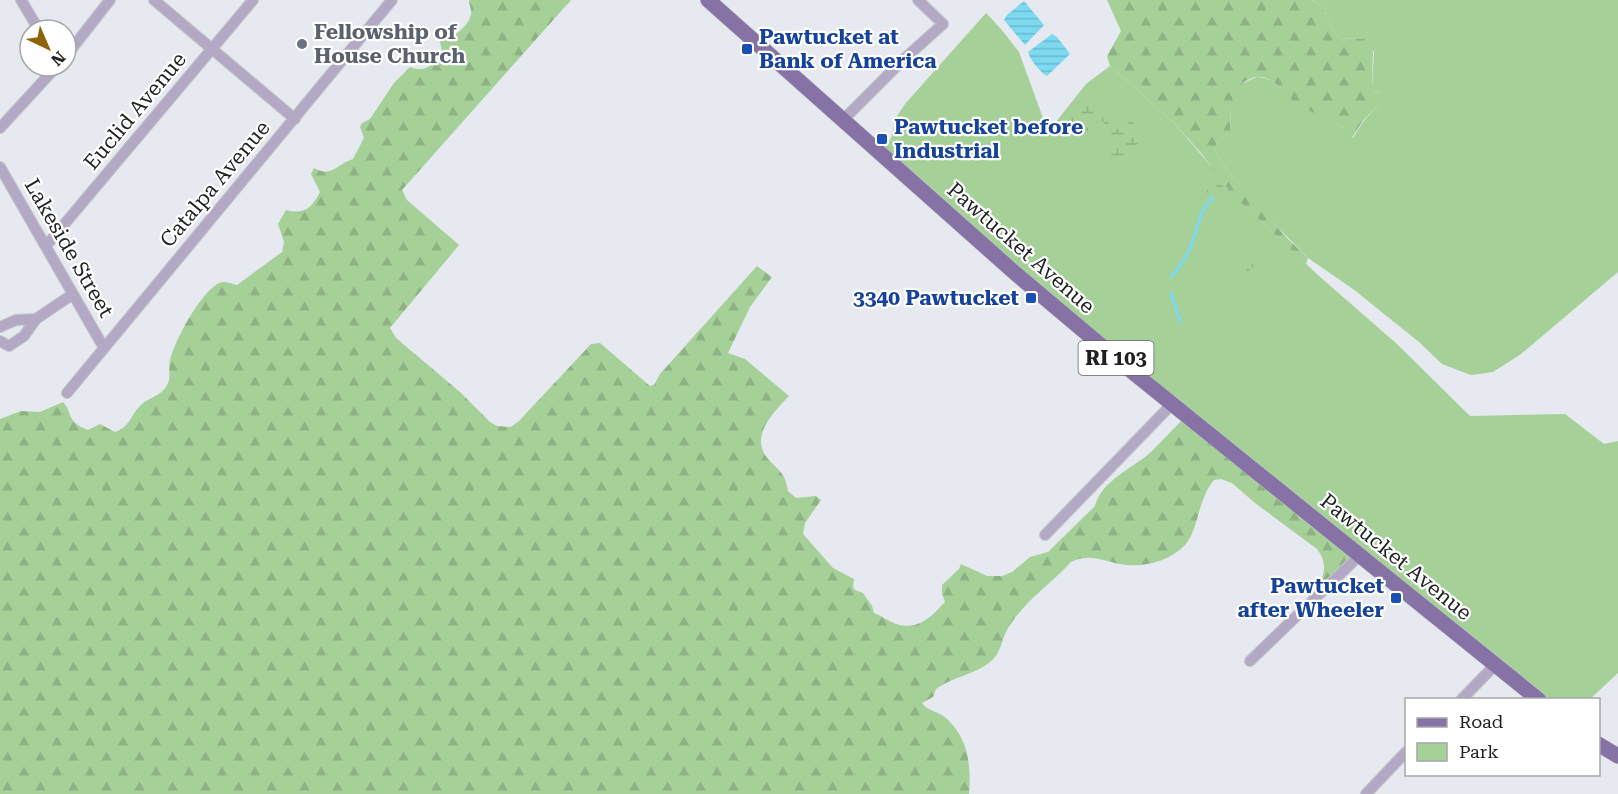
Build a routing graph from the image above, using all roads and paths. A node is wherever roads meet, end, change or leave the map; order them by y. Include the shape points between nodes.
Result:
1 (21, 0) edge
2 (110, 0) edge
3 (154, 0) edge
4 (253, 0) edge
5 (392, 0) edge
6 (708, 0) edge
7 (918, 0) edge
8 (32, 18) edge
9 (78, 41) edge
10 (212, 49) junction
11 (46, 78) edge
12 (295, 119) junction
13 (843, 120) junction
14 (0, 128) edge
15 (0, 167) edge
16 (46, 246) junction
17 (73, 294) junction
18 (36, 319) junction
19 (0, 327) edge
20 (0, 341) edge
21 (104, 348) junction
22 (67, 393) dead end
23 (1172, 404) junction
24 (1045, 535) dead end
25 (1360, 555) junction
26 (1250, 661) dead end
27 (1495, 665) junction
28 (1462, 698) edge
29 (1538, 698) edge
30 (1600, 745) edge
31 (1405, 754) edge
32 (1618, 756) edge
33 (1366, 794) edge

1 - 8 street
2 - 9 street
3 - 10 street
4 - 10 street, Euclid Avenue
5 - 12 street, Catalpa Avenue
6 - 13 main road, Pawtucket Avenue / RI 103
7 - 13 street via 943,24
10 - 12 street
10 - 16 street, Euclid Avenue
11 - 14 street
12 - 21 street, Catalpa Avenue
13 - 23 main road, Pawtucket Avenue / RI 103 via 1015,273
15 - 16 street, Lakeside Street
16 - 17 street, Lakeside Street
17 - 18 street
17 - 21 street, Lakeside Street
18 - 19 street via 16,320
18 - 20 street via 17,342 9,346
21 - 22 street, Catalpa Avenue
23 - 24 street
23 - 25 main road, Pawtucket Avenue / RI 103
25 - 26 street
25 - 27 main road, Pawtucket Avenue / RI 103
27 - 28 street
27 - 29 main road, Pawtucket Avenue / RI 103
30 - 32 main road
31 - 33 street

